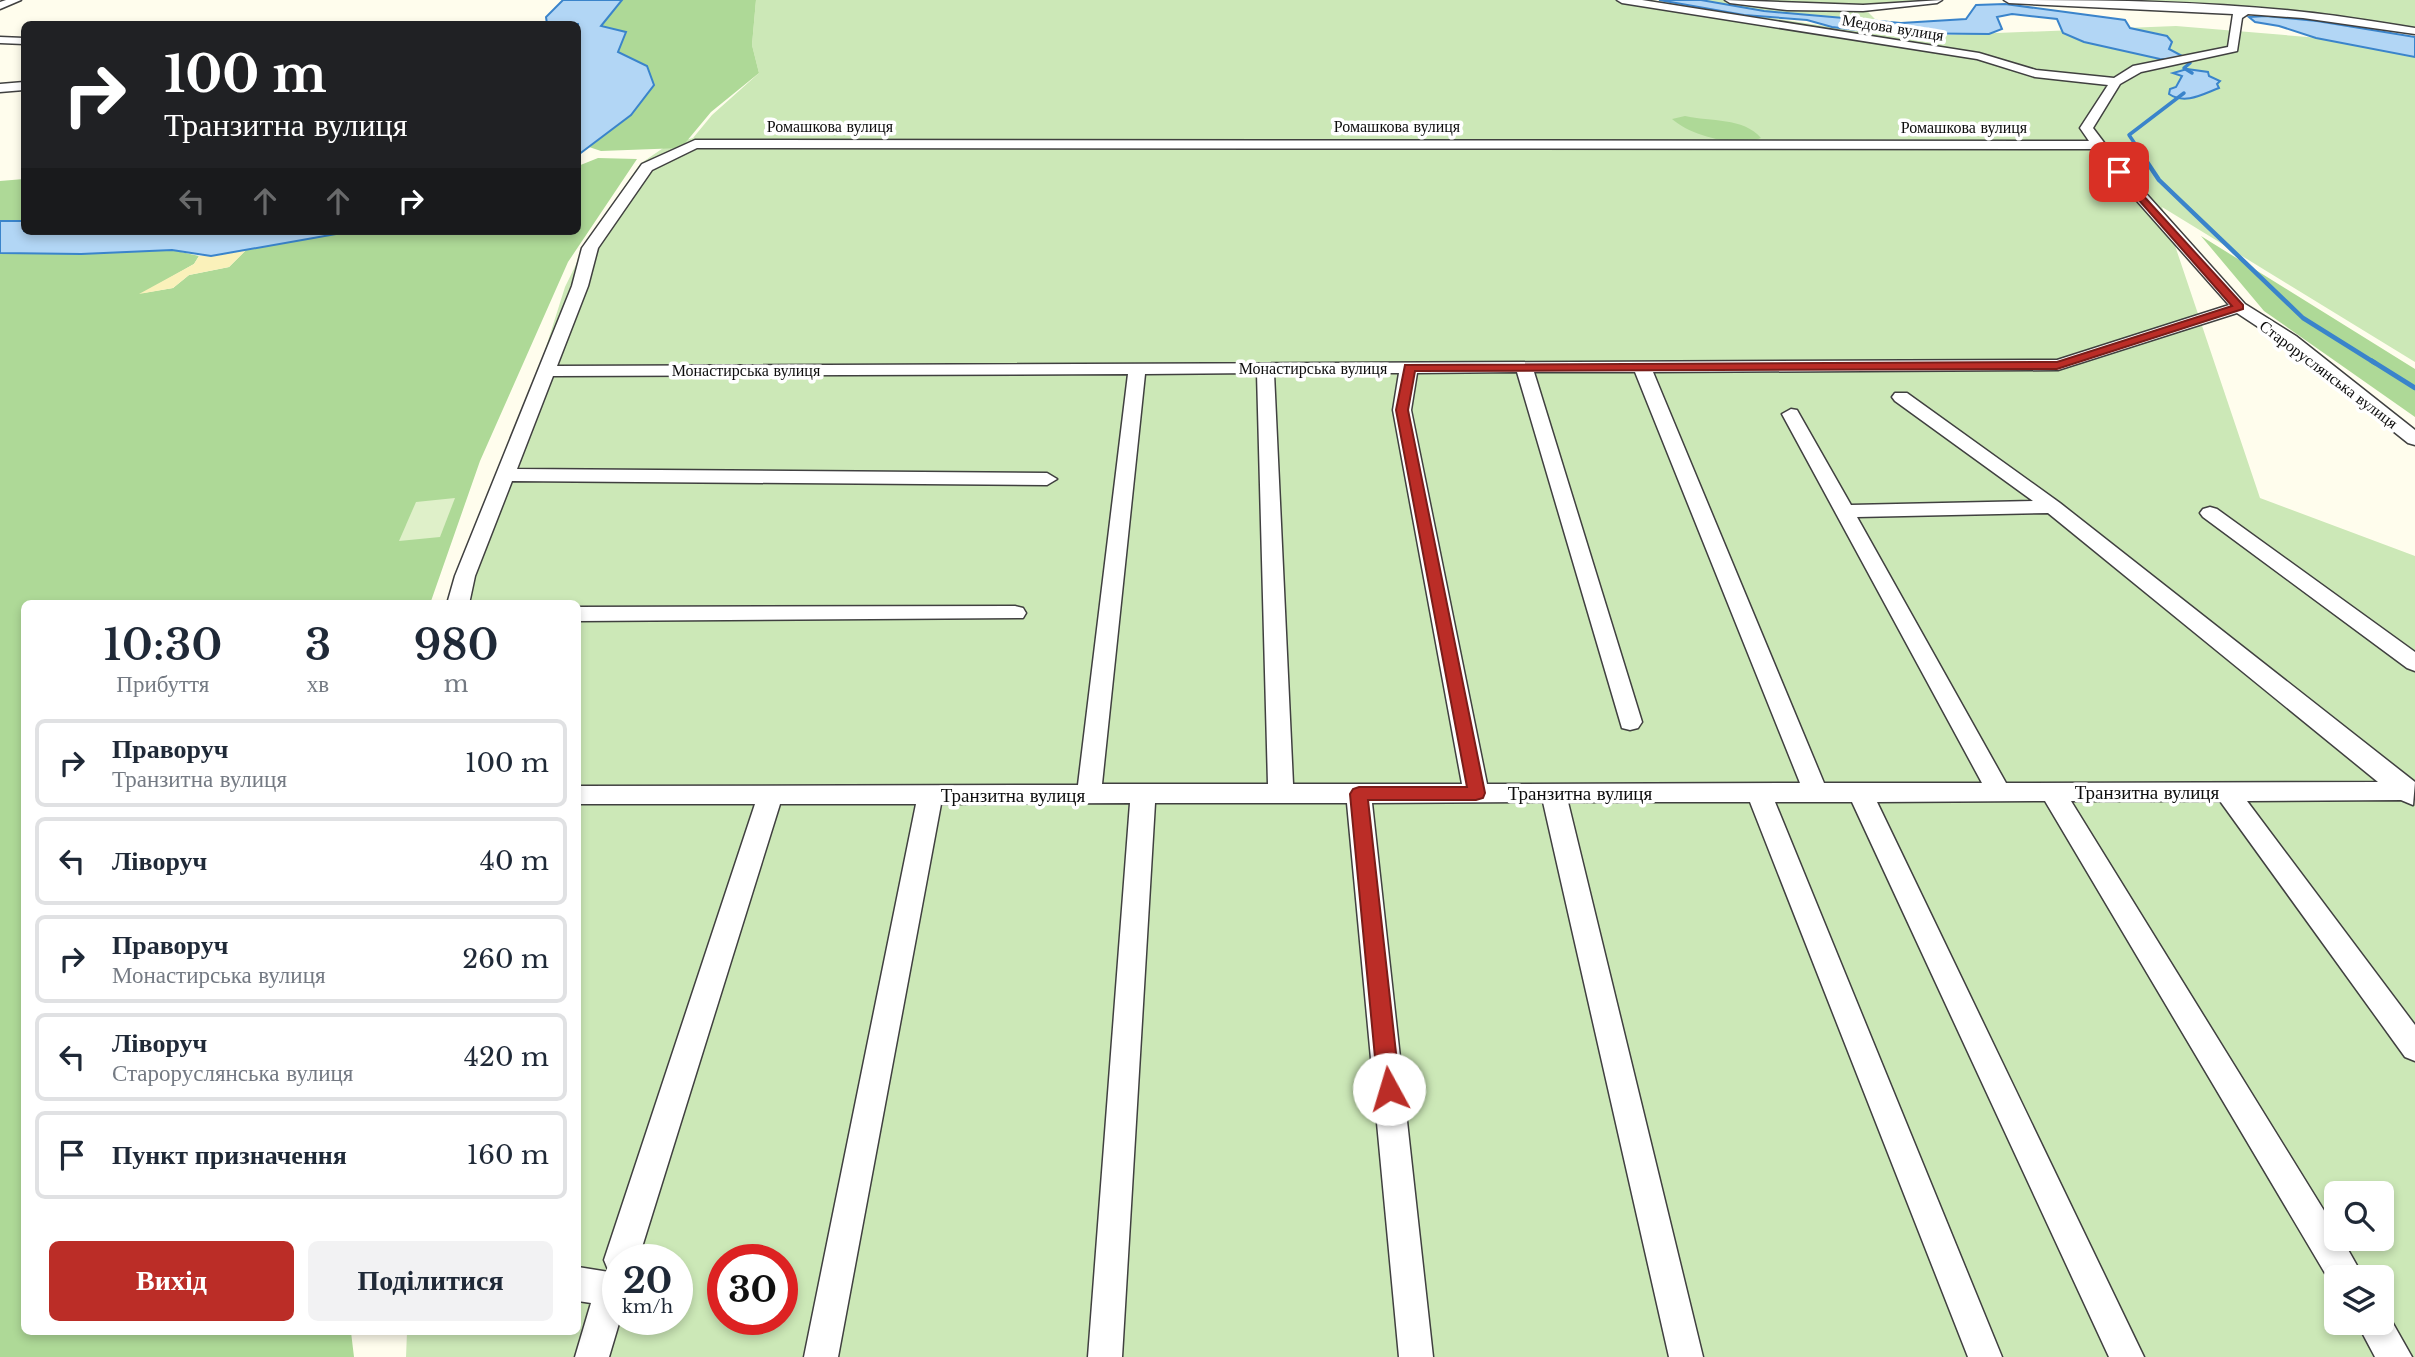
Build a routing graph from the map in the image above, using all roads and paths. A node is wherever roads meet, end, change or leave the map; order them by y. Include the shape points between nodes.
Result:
1 (16, 0) edge
2 (1622, 0) edge
3 (1730, 0) edge
4 (1937, 0) edge
5 (2009, 0) edge
6 (0, 6) edge
7 (2246, 11) junction
8 (2415, 31) edge
9 (0, 40) edge
10 (21, 41) edge
11 (2116, 82) junction
12 (21, 86) edge
13 (0, 88) edge
14 (2099, 145) junction
15 (2239, 307) junction
16 (1409, 367) junction
17 (1524, 367) junction
18 (1642, 367) junction
19 (1137, 368) junction
20 (1265, 368) junction
21 (547, 371) junction
22 (1901, 397) dead end
23 (1791, 414) dead end
24 (2415, 439) edge
25 (505, 475) junction
26 (1047, 479) dead end
27 (2053, 507) junction
28 (1844, 511) junction
29 (2210, 513) dead end
30 (459, 600) edge
31 (1015, 613) dead end
32 (581, 614) edge
33 (2415, 663) edge
34 (1630, 722) dead end
35 (1860, 792) junction
36 (1999, 792) junction
37 (2052, 792) junction
38 (2227, 792) junction
39 (1476, 793) junction
40 (1553, 793) junction
41 (1759, 793) junction
42 (1816, 793) junction
43 (1089, 794) junction
44 (1143, 794) junction
45 (1281, 794) junction
46 (1359, 794) junction
47 (2413, 794) edge
48 (770, 795) junction
49 (930, 795) junction
50 (581, 796) edge
51 (2415, 1048) edge
52 (627, 1244) edge
53 (2339, 1265) edge
54 (602, 1278) edge
55 (581, 1283) edge
56 (602, 1324) edge
57 (2381, 1335) edge
58 (592, 1357) edge
59 (821, 1357) edge
60 (1105, 1357) edge
61 (1416, 1357) edge
62 (1686, 1357) edge
63 (1985, 1357) edge
64 (2127, 1357) edge
65 (2395, 1357) edge

1 - 6 street
2 - 11 street, Медова вулиця via 1979,56 2035,73
3 - 4 street via 1787,7 1863,8
5 - 7 street
7 - 8 street
7 - 11 street via 2237,16 2234,49 2137,69
9 - 10 street
11 - 14 street, Староруслянська вулиця via 2086,128
12 - 13 street
14 - 15 street, Староруслянська вулиця
14 - 21 street, Ромашкова вулиця via 695,144 647,167 590,248
15 - 18 street, Монастирська вулиця via 2057,365
15 - 24 street, Староруслянська вулиця via 2290,340
16 - 17 street, Монастирська вулиця
16 - 20 street, Монастирська вулиця
16 - 39 street via 1402,410
17 - 18 street, Монастирська вулиця
17 - 34 street
18 - 42 street
19 - 20 street, Монастирська вулиця
19 - 21 street, Монастирська вулиця
19 - 43 street
20 - 45 street
21 - 25 street
22 - 27 street
23 - 28 street
25 - 26 street
25 - 30 street
27 - 28 street
27 - 47 street
28 - 36 street
29 - 33 street
31 - 32 street
35 - 36 street, Транзитна вулиця
35 - 42 street, Транзитна вулиця
35 - 64 street
36 - 37 street, Транзитна вулиця
37 - 38 street, Транзитна вулиця
37 - 53 street
38 - 47 street, Транзитна вулиця
38 - 51 street
39 - 40 street, Транзитна вулиця
39 - 46 street, Транзитна вулиця
40 - 41 street, Транзитна вулиця
40 - 62 street
41 - 42 street, Транзитна вулиця
41 - 63 street
43 - 44 street, Транзитна вулиця
43 - 49 street, Транзитна вулиця
44 - 45 street, Транзитна вулиця
44 - 60 street
45 - 46 street, Транзитна вулиця
46 - 61 street
48 - 49 street, Транзитна вулиця
48 - 50 street, Транзитна вулиця
48 - 52 street
49 - 59 street
54 - 55 street
56 - 58 street
57 - 65 street

